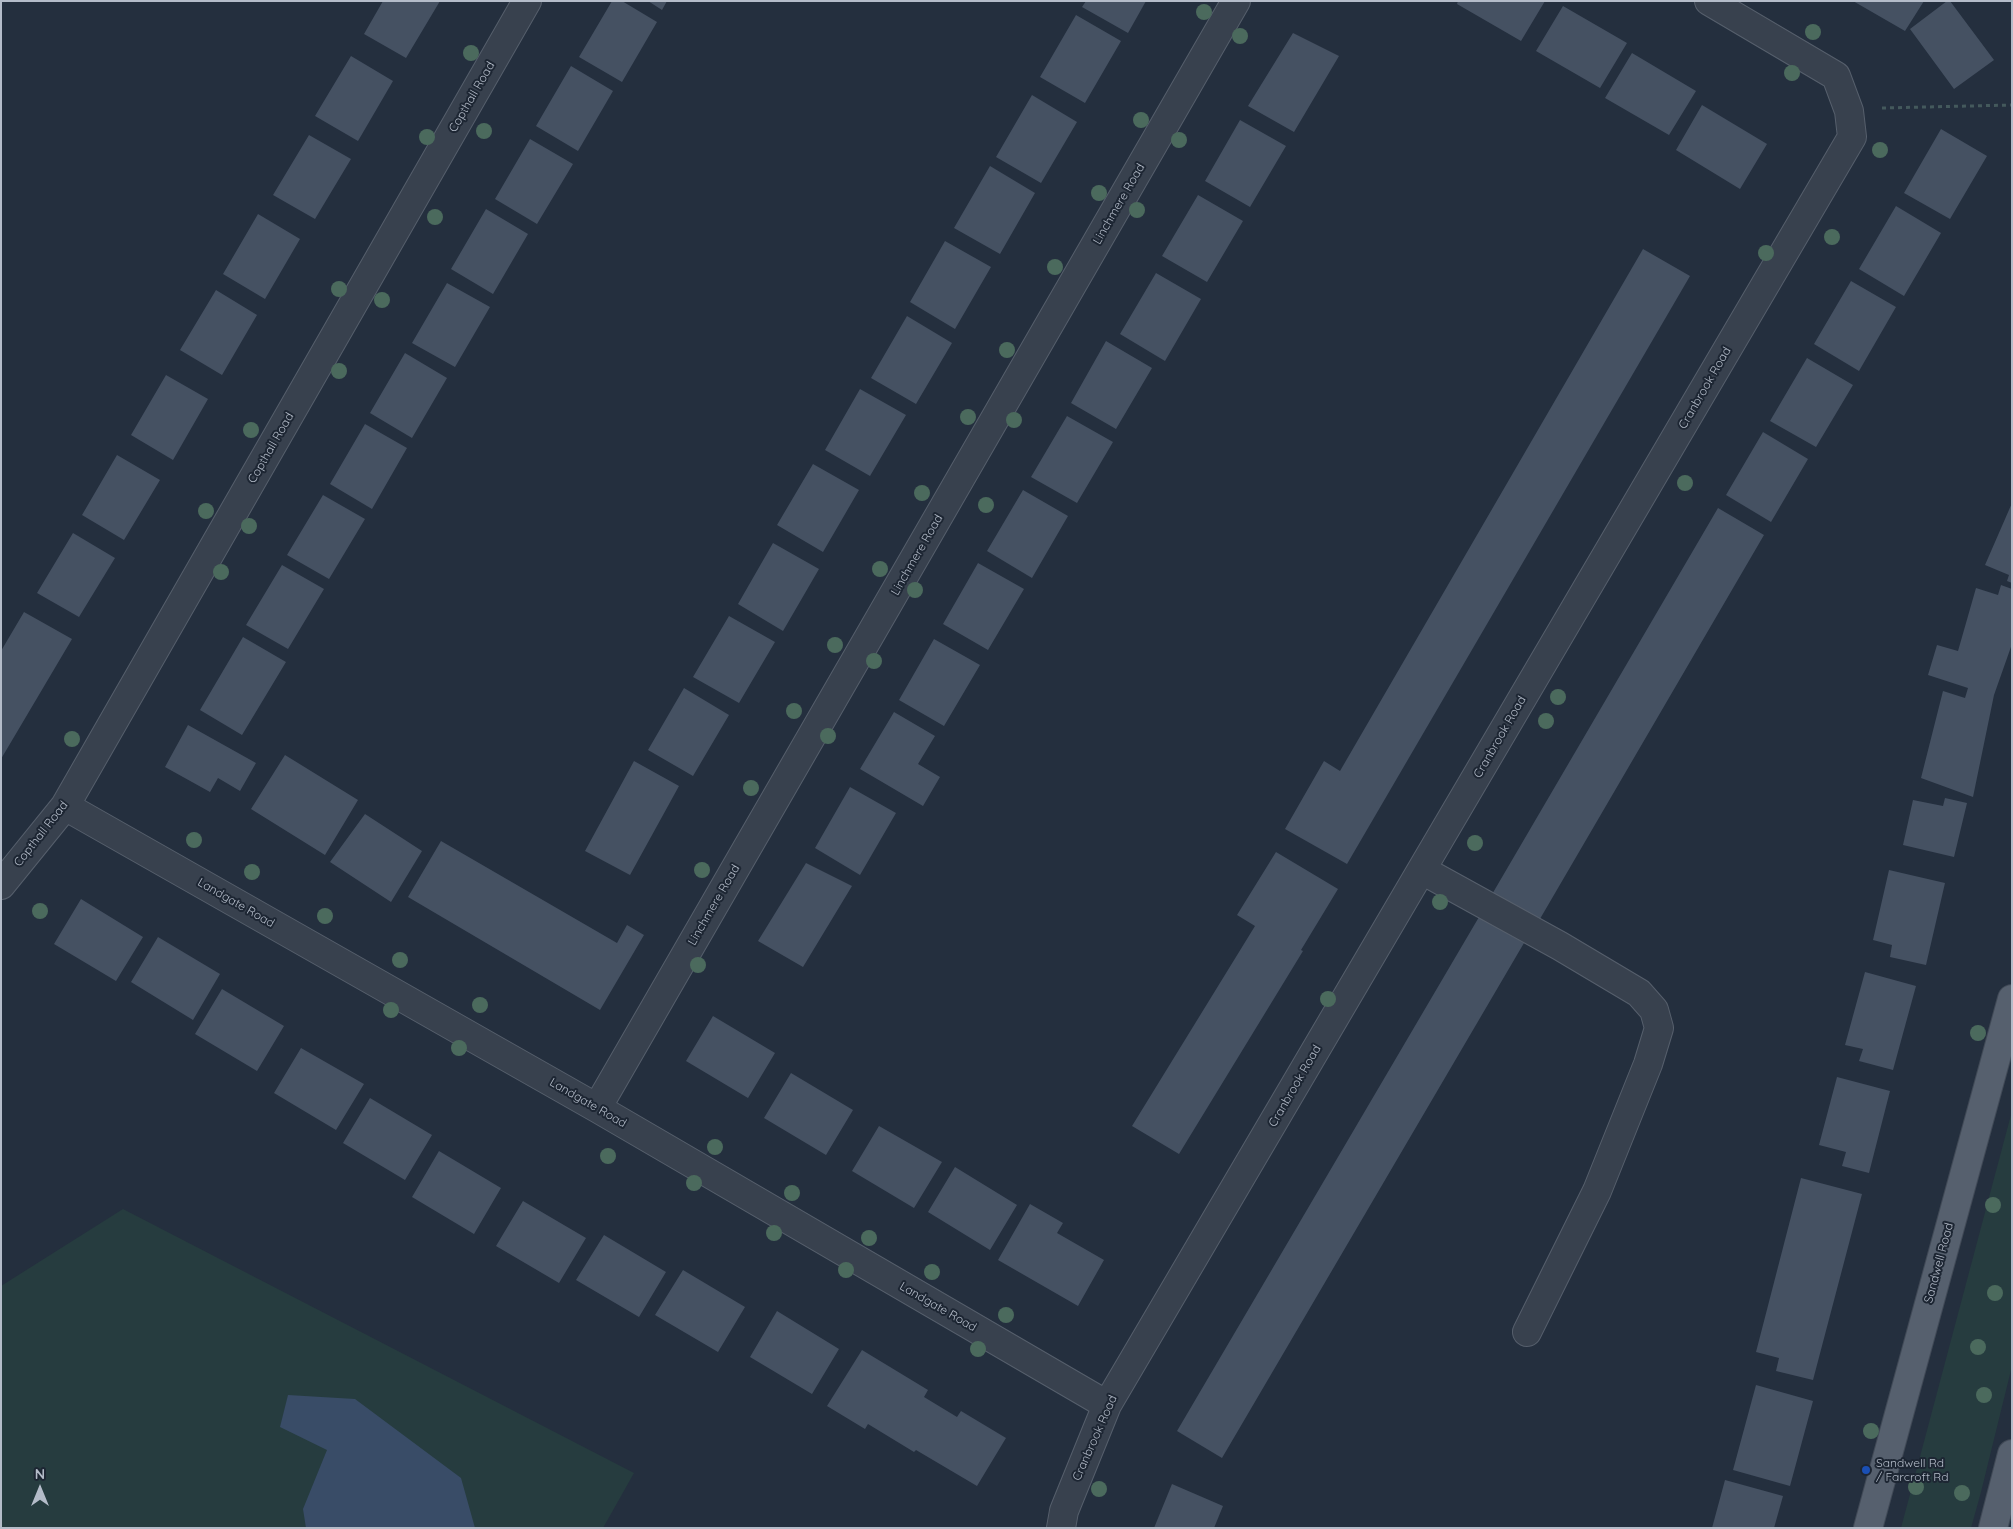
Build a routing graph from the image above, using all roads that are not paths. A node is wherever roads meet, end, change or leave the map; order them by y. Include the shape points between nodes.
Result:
1 (527, 1) edge
2 (1236, 1) edge
3 (1709, 1) edge
4 (65, 806) junction
5 (1422, 870) junction
6 (1, 885) edge
7 (2012, 999) edge
8 (597, 1108) junction
9 (1527, 1332) dead end
10 (1107, 1405) junction
11 (2012, 1454) edge
12 (1061, 1528) edge
13 (1868, 1528) edge
14 (1993, 1528) edge

1 - 4 street, Copthall Road
2 - 8 street, Linchmere Road
3 - 5 street, Cranbrook Road via 1836,76 1850,110 1852,137
4 - 6 street, Copthall Road
4 - 8 street, Landgate Road
5 - 9 street via 1527,927 1639,994 1654,1010 1659,1028 1648,1064 1597,1191
5 - 10 street, Cranbrook Road
7 - 13 main road, Sandwell Road
8 - 10 street, Landgate Road
10 - 12 street, Cranbrook Road via 1064,1512
11 - 14 main road

